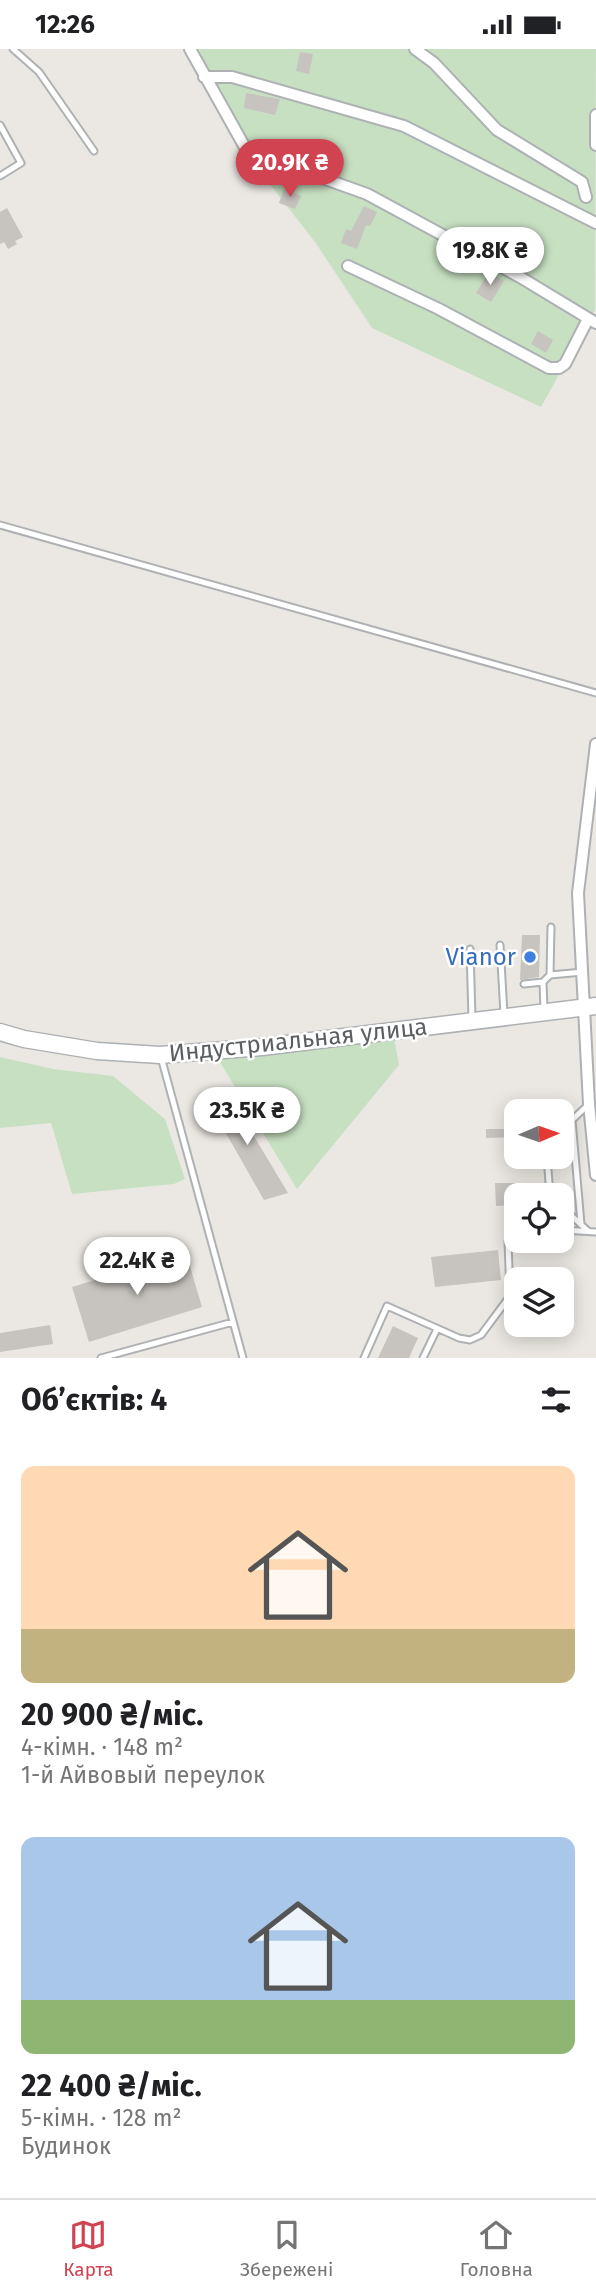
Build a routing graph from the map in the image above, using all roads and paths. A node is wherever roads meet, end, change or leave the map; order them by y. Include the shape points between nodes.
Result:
1 (13, 49) edge
2 (190, 49) edge
3 (415, 49) edge
4 (204, 77) junction
5 (596, 115) edge
6 (0, 125) edge
7 (596, 145) edge
8 (94, 151) dead end
9 (0, 176) edge
10 (586, 197) dead end
11 (596, 223) edge
12 (348, 265) dead end
13 (592, 321) edge
14 (0, 525) edge
15 (596, 693) edge
16 (596, 744) edge
17 (551, 927) dead end
18 (500, 945) dead end
19 (470, 949) dead end
20 (583, 972) junction
21 (551, 975) junction
22 (543, 982) junction
23 (524, 984) dead end
24 (590, 1006) edge
25 (544, 1012) junction
26 (505, 1017) junction
27 (472, 1021) junction
28 (0, 1032) edge
29 (160, 1055) junction
30 (589, 1104) junction
31 (574, 1117) edge
32 (574, 1142) edge
33 (596, 1175) edge
34 (574, 1218) edge
35 (581, 1224) junction
36 (574, 1230) edge
37 (588, 1231) junction
38 (596, 1232) edge
39 (508, 1253) edge
40 (233, 1322) junction
41 (437, 1329) junction
42 (101, 1358) edge
43 (243, 1358) edge
44 (364, 1358) edge
45 (423, 1358) edge

1 - 8 lane via 39,72
2 - 4 street
3 - 10 street via 498,130 582,182
4 - 11 street via 232,77 404,126
4 - 13 street via 247,151 367,194
5 - 7 street
6 - 9 lane via 21,163
12 - 13 street via 549,368 565,363
14 - 15 lane
16 - 20 street via 578,893
17 - 21 lane
18 - 26 lane
19 - 27 lane
20 - 21 lane
20 - 24 street
21 - 22 lane
22 - 23 lane
22 - 25 lane
24 - 25 main road, Индустриальная улица
24 - 30 street
25 - 26 main road, Индустриальная улица
26 - 27 main road, Индустриальная улица
27 - 29 main road, Индустриальная улица
28 - 29 main road, Индустриальная улица via 97,1051
29 - 40 lane
30 - 31 lane
30 - 33 street
32 - 35 lane
34 - 35 lane
35 - 37 lane
36 - 37 lane
37 - 38 lane
39 - 41 lane via 510,1296 481,1335 470,1340
40 - 42 lane
40 - 43 lane
41 - 44 lane via 387,1306
41 - 45 lane

